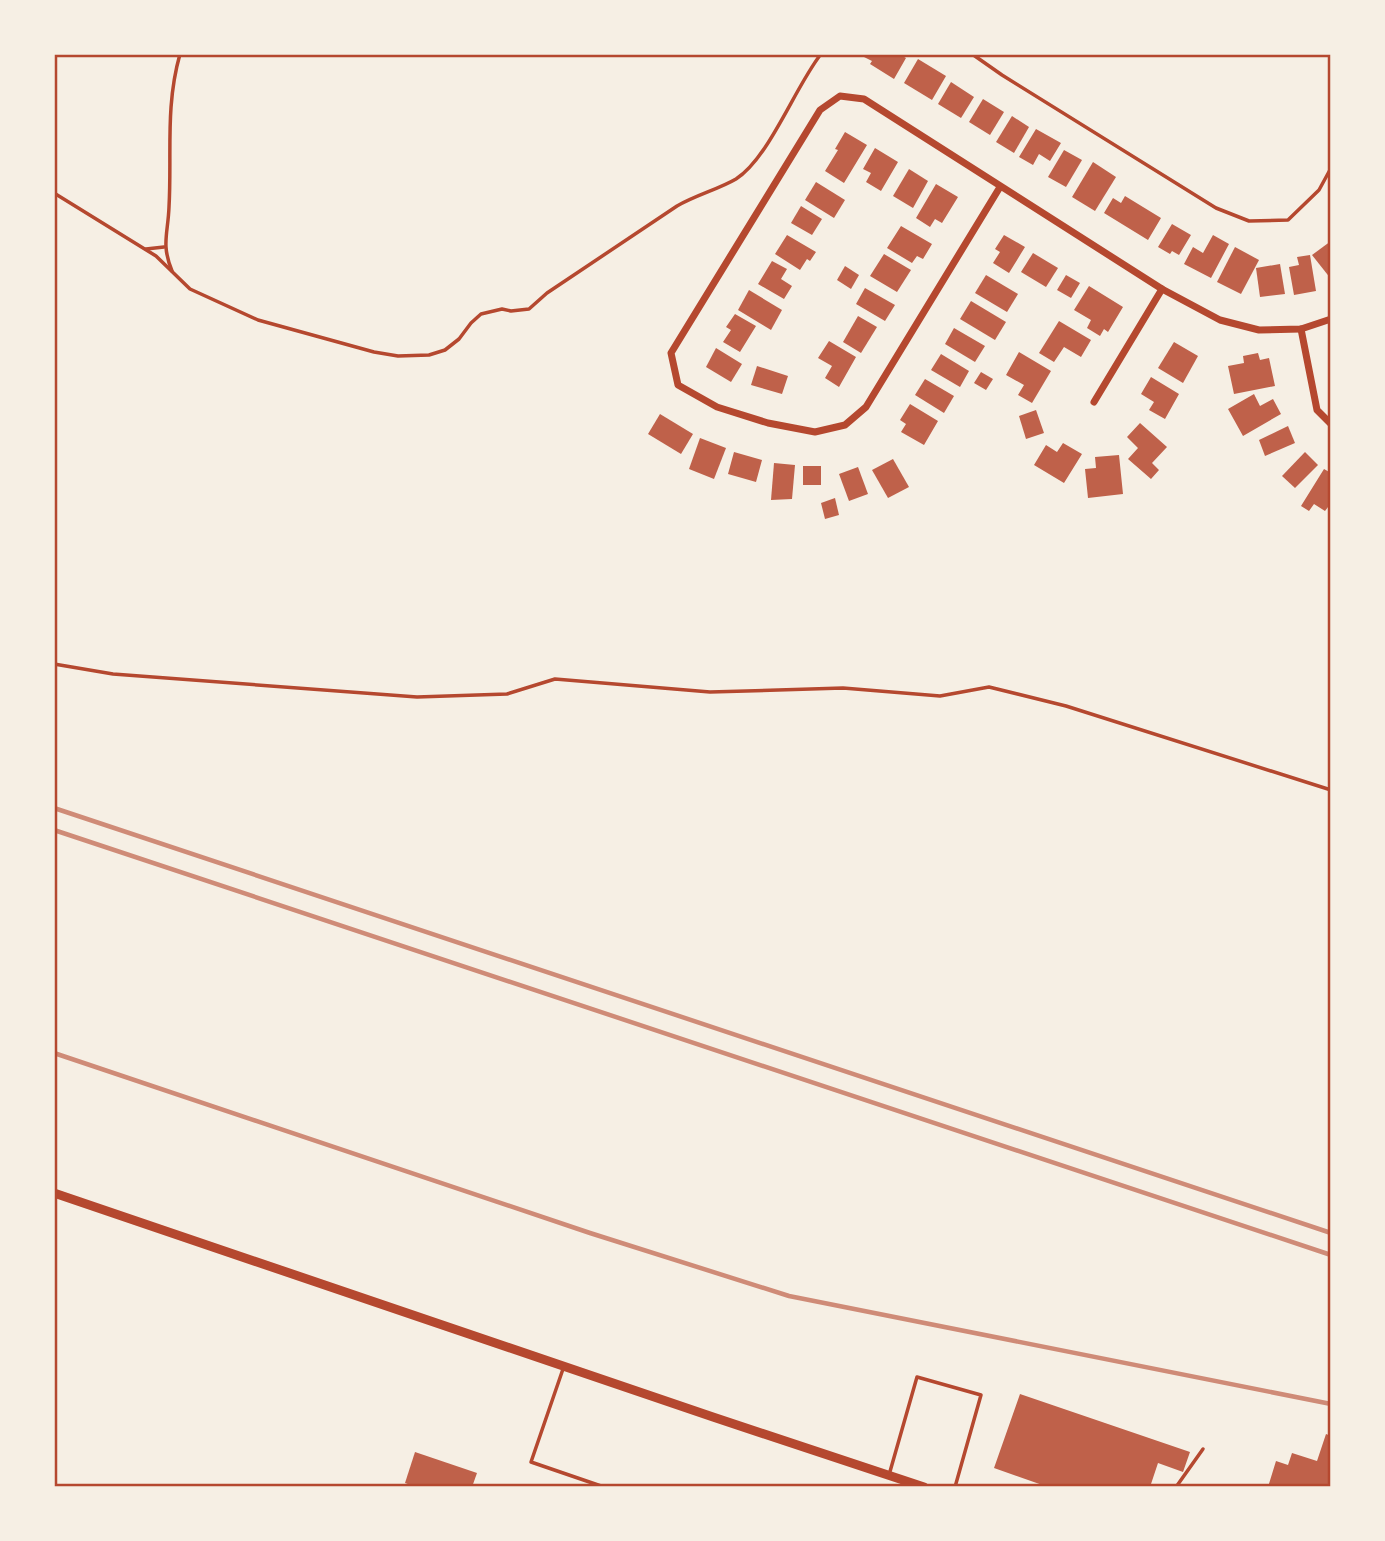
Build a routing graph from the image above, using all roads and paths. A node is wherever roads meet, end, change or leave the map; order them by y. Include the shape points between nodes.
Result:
1 (180, 54) edge
2 (821, 54) edge
3 (972, 54) edge
4 (1331, 168) edge
5 (1000, 187) junction
6 (54, 193) edge
7 (164, 247) junction
8 (143, 249) junction
9 (173, 273) junction
10 (1161, 289) junction
11 (1331, 319) edge
12 (1301, 329) junction
13 (1094, 402) dead end
14 (1331, 424) edge
15 (54, 664) edge
16 (1331, 790) edge
17 (54, 1193) edge
18 (564, 1367) junction
19 (1203, 1449) dead end
20 (888, 1475) junction
21 (905, 1484) edge
22 (604, 1487) edge
23 (924, 1487) edge
24 (955, 1487) edge
25 (1176, 1487) edge

1 - 7 lane via 171,96
2 - 9 lane via 763,150 737,178 677,206 528,309 481,314 445,350 398,356 296,332 190,289
3 - 4 lane via 1216,208 1249,221 1287,220 1319,190
5 - 5 street via 866,407 845,425 815,432 768,423 717,407 678,385 671,353 820,110 840,96 864,99
5 - 10 street
6 - 8 lane
7 - 8 lane
7 - 9 lane
8 - 9 lane
10 - 12 street via 1220,320 1259,330
10 - 13 street
11 - 12 street
12 - 14 street via 1317,410
15 - 16 lane via 113,674 417,697 507,694 555,680 710,692 843,688 940,696 989,687 1066,706
17 - 18 street
18 - 20 street
18 - 22 lane via 531,1462
19 - 25 lane
20 - 21 street
20 - 24 lane via 917,1377 981,1395
21 - 23 street

